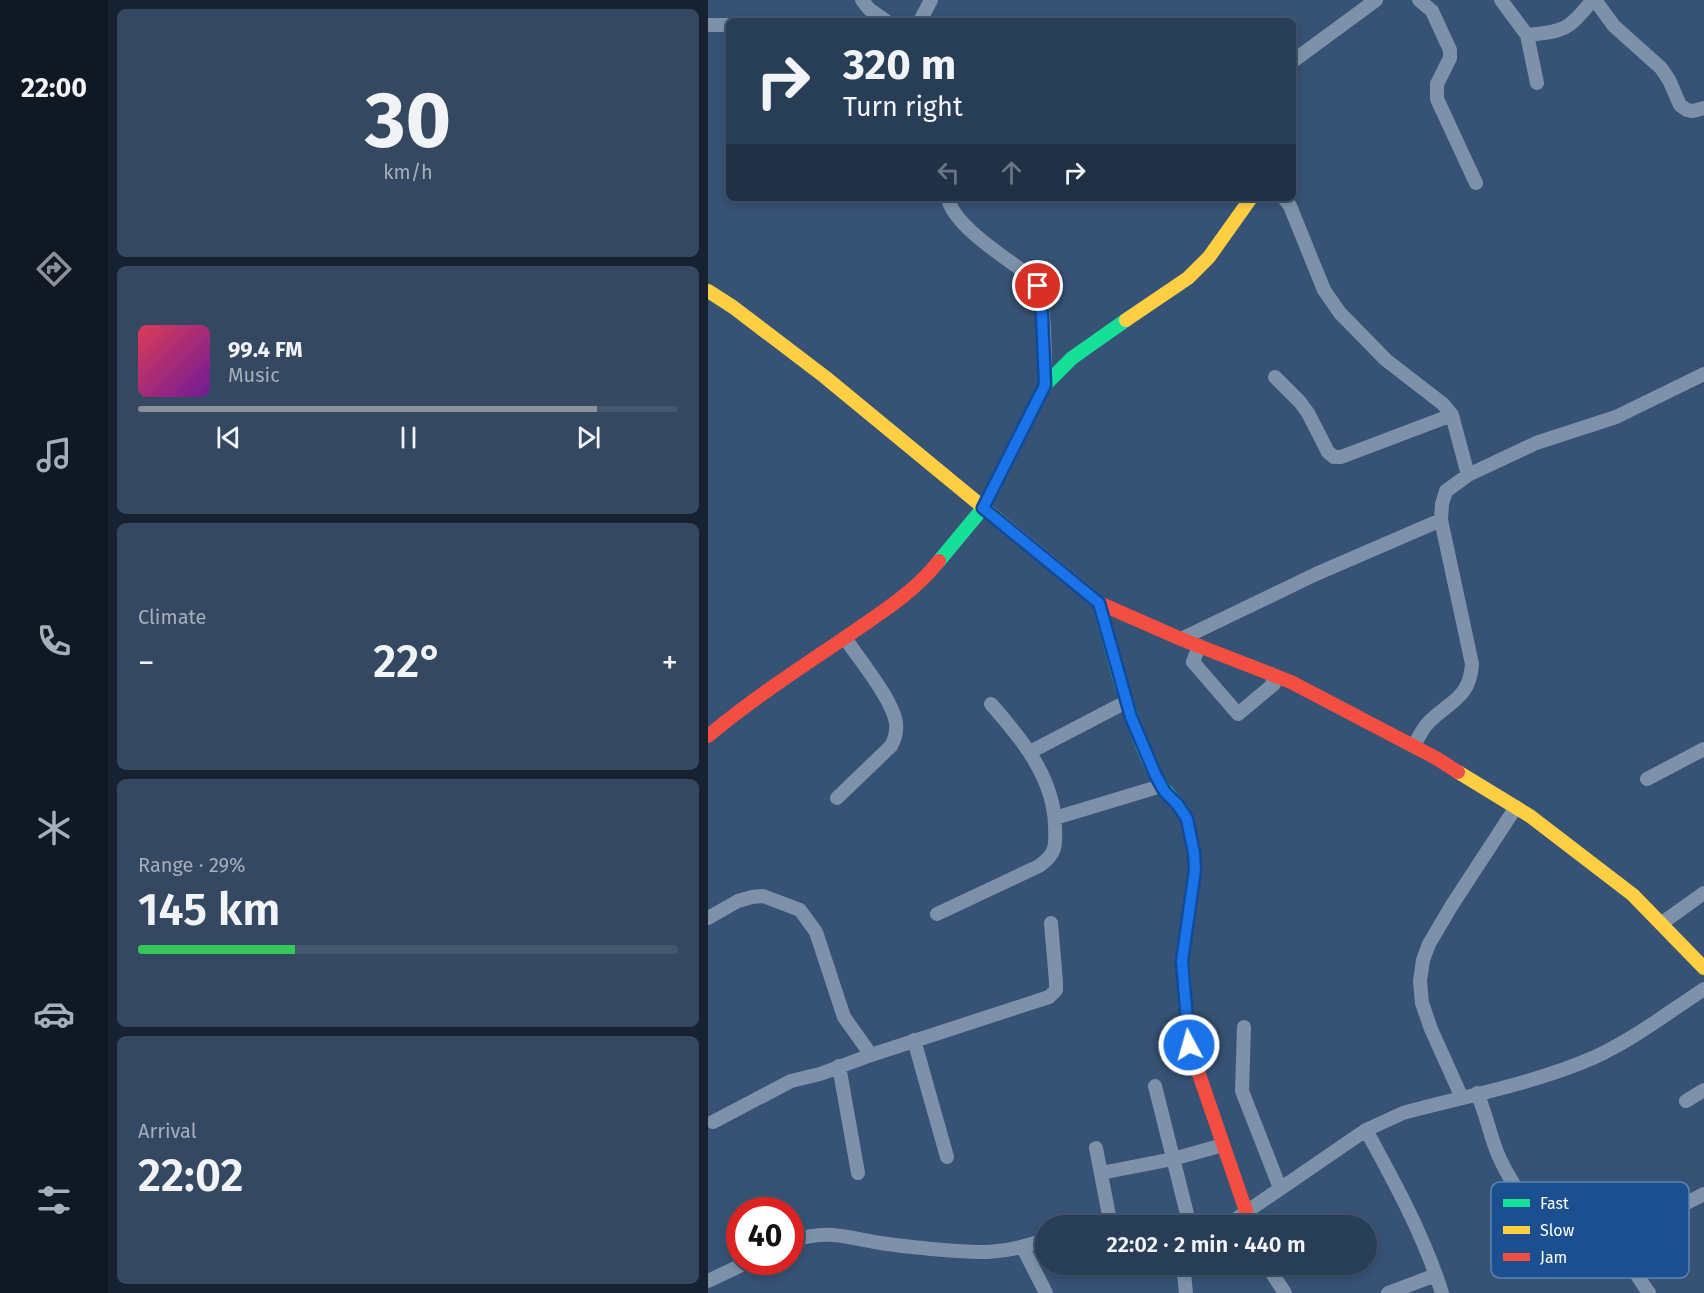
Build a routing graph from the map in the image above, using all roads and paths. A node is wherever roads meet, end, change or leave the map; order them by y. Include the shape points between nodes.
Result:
1 (862, 0) edge
2 (931, 0) edge
3 (1376, 0) edge
4 (1419, 0) edge
5 (1501, 0) edge
6 (1594, 0) edge
7 (882, 18) edge
8 (922, 18) edge
9 (708, 25) edge
10 (726, 25) edge
11 (1527, 35) junction
12 (1296, 59) edge
13 (1538, 83) dead end
14 (1704, 108) edge
15 (1476, 183) dead end
16 (949, 201) edge
17 (1249, 201) edge
18 (1286, 201) edge
19 (708, 291) edge
20 (1704, 374) edge
21 (1275, 377) dead end
22 (1045, 385) junction
23 (1452, 415) junction
24 (1468, 475) junction
25 (983, 508) junction
26 (1441, 520) junction
27 (1099, 603) junction
28 (845, 638) junction
29 (1181, 639) junction
30 (1199, 646) junction
31 (1272, 674) junction
32 (1126, 702) junction
33 (991, 704) dead end
34 (708, 735) edge
35 (1414, 746) junction
36 (1704, 749) edge
37 (1030, 752) junction
38 (1647, 779) dead end
39 (1161, 786) junction
40 (837, 798) dead end
41 (1516, 807) junction
42 (1055, 818) junction
43 (1704, 893) edge
44 (937, 914) dead end
45 (708, 918) edge
46 (1051, 923) dead end
47 (1662, 923) junction
48 (1704, 968) edge
49 (1704, 989) edge
50 (1244, 1027) dead end
51 (914, 1041) junction
52 (871, 1055) junction
53 (839, 1066) junction
54 (1155, 1086) dead end
55 (1704, 1090) edge
56 (1477, 1093) junction
57 (1462, 1098) junction
58 (1686, 1101) dead end
59 (713, 1122) dead end
60 (1366, 1130) junction
61 (1223, 1145) junction
62 (1096, 1148) dead end
63 (947, 1157) dead end
64 (1173, 1159) junction
65 (858, 1173) dead end
66 (1101, 1173) junction
67 (1514, 1182) edge
68 (1280, 1188) junction
69 (1704, 1194) edge
70 (1689, 1203) edge
71 (1109, 1215) edge
72 (1187, 1215) edge
73 (1240, 1215) edge
74 (1245, 1215) edge
75 (804, 1237) edge
76 (1035, 1243) edge
77 (1023, 1248) junction
78 (726, 1272) edge
79 (1184, 1275) edge
80 (1273, 1275) edge
81 (1436, 1275) junction
82 (1641, 1278) edge
83 (708, 1281) edge
84 (1046, 1293) edge
85 (1186, 1293) edge
86 (1285, 1293) edge
87 (1388, 1293) edge
88 (1442, 1293) edge
89 (1649, 1293) edge

1 - 7 street
2 - 8 street
3 - 12 street
4 - 15 street via 1432,10 1450,50 1437,84 1437,99
5 - 11 street
6 - 11 street via 1566,28
6 - 14 street via 1614,26 1661,68 1680,105 1694,111
9 - 10 street
11 - 13 street
16 - 22 street via 960,222 1038,286
17 - 22 street via 1209,257 1188,278 1092,342
18 - 23 street via 1324,290 1340,313 1386,360
19 - 25 street via 808,364
20 - 24 street via 1616,417 1536,443
21 - 23 street via 1304,407 1334,457
22 - 25 street
23 - 24 street
24 - 26 street via 1446,491
25 - 27 street
25 - 28 street via 918,585
26 - 29 street via 1300,581
26 - 35 street via 1472,664 1471,676 1464,693 1428,723
27 - 29 street
27 - 32 street
28 - 34 street
28 - 40 street via 889,704 896,726 891,746
29 - 30 street
30 - 31 street
30 - 31 street via 1193,662 1238,714 1274,684
31 - 35 street
32 - 37 street
32 - 39 street
33 - 37 street
35 - 41 street
36 - 38 street
37 - 42 street via 1047,786
39 - 42 street
39 - 61 street via 1187,819 1192,837 1195,870 1182,961 1186,1026 1195,1067
41 - 47 street via 1633,895
41 - 57 street via 1446,915 1422,960 1422,1003
42 - 44 street via 1056,838 1050,858
43 - 47 street
45 - 52 street via 738,901 763,896 800,910 816,932 844,1017
46 - 51 street via 1056,990 1049,997
47 - 48 street
49 - 56 street via 1597,1056 1557,1072
50 - 68 street via 1242,1091
51 - 52 street
51 - 63 street
52 - 53 street
53 - 59 street via 791,1081
53 - 65 street
54 - 64 street
55 - 58 street
56 - 57 street
56 - 67 street via 1501,1161
57 - 60 street via 1403,1113
60 - 68 street
60 - 81 street via 1404,1200
61 - 64 street
61 - 73 street
62 - 66 street
64 - 66 street
64 - 72 street
66 - 71 street
68 - 74 street
69 - 70 street
75 - 77 street via 828,1233 883,1244 982,1254
76 - 77 street
77 - 84 street
78 - 83 street
79 - 85 street
80 - 86 street
81 - 87 street
81 - 88 street
82 - 89 street

